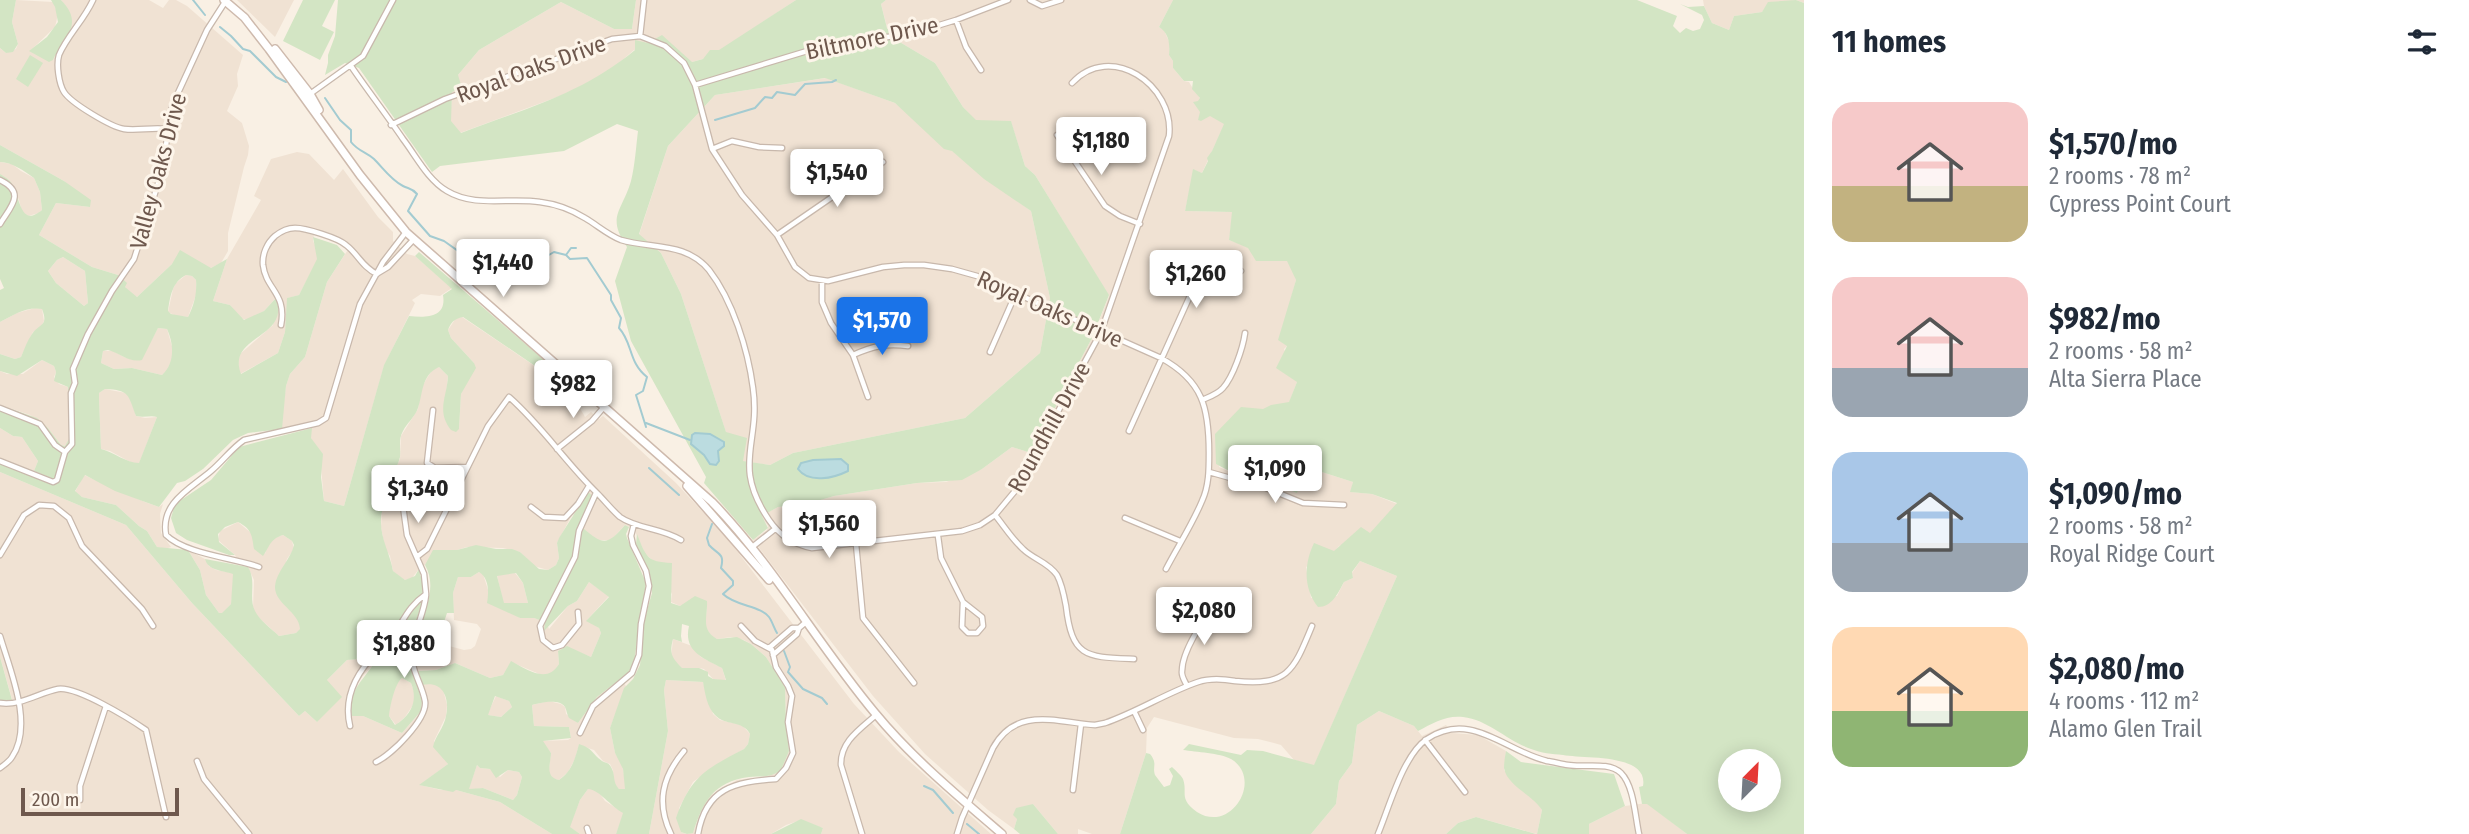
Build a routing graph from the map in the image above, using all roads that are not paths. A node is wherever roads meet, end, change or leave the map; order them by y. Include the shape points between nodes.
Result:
1 (93, 0) edge
2 (393, 0) edge
3 (644, 0) edge
4 (1008, 0) edge
5 (1030, 0) edge
6 (1061, 0) edge
7 (225, 1) edge
8 (995, 2) edge
9 (956, 20) junction
10 (640, 36) junction
11 (351, 66) junction
12 (981, 69) dead end
13 (1072, 83) dead end
14 (695, 85) junction
15 (307, 96) junction
16 (391, 125) junction
17 (167, 129) junction
18 (1057, 135) dead end
19 (782, 148) dead end
20 (712, 149) junction
21 (883, 162) dead end
22 (0, 180) edge
23 (0, 224) edge
24 (1140, 224) junction
25 (407, 232) junction
26 (777, 235) junction
27 (414, 239) junction
28 (1241, 271) dead end
29 (377, 274) junction
30 (821, 281) junction
31 (1016, 293) junction
32 (281, 325) dead end
33 (1101, 332) junction
34 (1245, 333) dead end
35 (908, 346) dead end
36 (990, 352) dead end
37 (853, 355) junction
38 (1161, 358) junction
39 (868, 397) dead end
40 (1202, 400) junction
41 (604, 407) junction
42 (0, 408) edge
43 (433, 410) dead end
44 (1129, 430) dead end
45 (557, 449) junction
46 (65, 452) junction
47 (0, 461) edge
48 (468, 467) junction
49 (1209, 472) junction
50 (589, 486) junction
51 (596, 493) junction
52 (402, 499) dead end
53 (1344, 505) dead end
54 (531, 507) dead end
55 (995, 515) junction
56 (1125, 519) dead end
57 (634, 523) junction
58 (775, 529) junction
59 (938, 536) junction
60 (681, 540) dead end
61 (1180, 541) junction
62 (856, 544) junction
63 (749, 550) junction
64 (0, 555) edge
65 (418, 556) junction
66 (259, 567) dead end
67 (1166, 569) dead end
68 (426, 594) junction
69 (963, 602) junction
70 (1215, 608) dead end
71 (578, 612) dead end
72 (802, 625) junction
73 (153, 626) dead end
74 (741, 626) dead end
75 (1312, 626) dead end
76 (0, 636) edge
77 (771, 651) junction
78 (1134, 659) dead end
79 (914, 683) dead end
80 (1187, 687) junction
81 (20, 702) junction
82 (0, 703) edge
83 (106, 706) junction
84 (1134, 711) junction
85 (876, 715) junction
86 (1081, 724) junction
87 (350, 726) dead end
88 (1143, 730) dead end
89 (580, 733) dead end
90 (1425, 740) junction
91 (684, 751) dead end
92 (197, 761) dead end
93 (376, 762) dead end
94 (0, 768) edge
95 (1073, 790) dead end
96 (1465, 792) dead end
97 (80, 800) dead end
98 (968, 804) junction
99 (166, 817) dead end
100 (249, 834) edge
101 (671, 834) edge
102 (698, 834) edge
103 (862, 834) edge
104 (957, 834) edge
105 (1002, 834) edge
106 (1378, 834) edge
107 (1639, 834) edge

1 - 17 street via 60,53 64,92 113,126
2 - 11 street via 363,55
3 - 10 street
4 - 8 street, Biltmore Drive
5 - 6 street via 1042,6
7 - 15 street via 244,17
7 - 17 street, Valley Oaks Drive via 181,85
8 - 9 street, Biltmore Drive
9 - 12 street
9 - 14 street, Biltmore Drive via 907,35 837,42
10 - 14 street via 665,46 684,64
10 - 16 street, Royal Oaks Drive via 612,39 445,99
11 - 15 street
11 - 16 street, Roundhill Drive
13 - 24 street, Roundhill Drive via 1085,71 1116,68 1142,78 1161,97 1169,136
14 - 20 street
15 - 25 street
16 - 58 street, Roundhill Drive via 451,194 472,200 523,200 557,206 618,239 677,249 706,268 734,317 749,362 754,406 748,472 756,499
17 - 46 street, Valley Oaks Drive via 162,171 134,259 88,334 74,369 72,444
18 - 24 street via 1105,206
19 - 20 street via 732,141
20 - 26 street via 742,195
21 - 26 street
22 - 23 street via 15,195
24 - 33 street, Roundhill Drive
25 - 27 street
25 - 29 street
26 - 30 street via 799,272
27 - 29 street
27 - 41 street
28 - 38 street via 1221,265 1198,278
29 - 32 street via 341,242 294,228 278,234 266,248 263,265 282,305
29 - 66 street via 357,313 326,418 244,440 177,497 166,516 166,535 175,543
30 - 31 street, Royal Oaks Drive via 883,267 924,265 977,275
30 - 37 street via 822,302 831,323
31 - 33 street, Royal Oaks Drive
31 - 36 street
33 - 38 street, Royal Oaks Drive
33 - 55 street, Roundhill Drive via 1015,491
34 - 40 street via 1226,385
35 - 37 street via 890,343
37 - 39 street
38 - 40 street, Royal Oaks Drive via 1188,377
38 - 44 street
40 - 49 street, Royal Oaks Drive via 1208,422
41 - 45 street
41 - 63 street via 712,502
42 - 46 street via 36,422
43 - 48 street via 427,463 435,468
45 - 48 street via 509,397
45 - 50 street
46 - 47 street, Valley Oaks Drive via 53,482
48 - 65 street via 427,549
49 - 53 street via 1303,503
49 - 61 street, Royal Oaks Drive via 1203,500
50 - 51 street
50 - 54 street via 565,518 544,517
51 - 57 street
51 - 71 street via 579,531 575,557 540,626 543,640 553,648 562,645 579,624
52 - 65 street via 407,535
55 - 59 street, Roundhill Drive via 973,528
55 - 78 street via 1023,550 1058,577 1070,636 1077,645 1098,657
56 - 61 street
57 - 60 street
57 - 89 street via 633,545 649,586 639,655 632,673 593,706
58 - 62 street, Roundhill Drive via 800,545
58 - 63 street
59 - 62 street, Roundhill Drive
59 - 69 street via 941,558
61 - 67 street, Royal Oaks Drive
62 - 79 street via 863,618
63 - 72 street
64 - 73 street via 24,515 39,505 54,506 69,519 82,546
65 - 68 street
68 - 87 street via 405,613 388,643 351,688
68 - 93 street via 412,658 425,700 423,713 387,757
69 - 69 street via 982,617 983,626 977,633 962,627
70 - 80 street via 1204,617 1184,662 1181,674
72 - 77 street via 792,628
72 - 85 street
74 - 77 street
75 - 80 street via 1299,657 1283,676 1267,682 1213,679
76 - 81 street
77 - 102 street via 792,696 788,716 791,758 775,779 744,781 718,794 708,803
80 - 84 street
81 - 82 street
81 - 83 street via 61,688
81 - 94 street via 22,727 12,757
83 - 97 street via 80,786
83 - 99 street via 146,730
84 - 86 street via 1105,723
84 - 88 street
85 - 98 street
85 - 103 street via 850,738 841,755
86 - 95 street
86 - 98 street via 1032,718 1012,726 998,739
90 - 96 street
90 - 106 street via 1406,766
90 - 107 street via 1456,729 1479,731 1527,756 1619,771 1627,782
91 - 101 street via 664,783 665,822
92 - 100 street via 204,779
98 - 104 street
98 - 105 street

